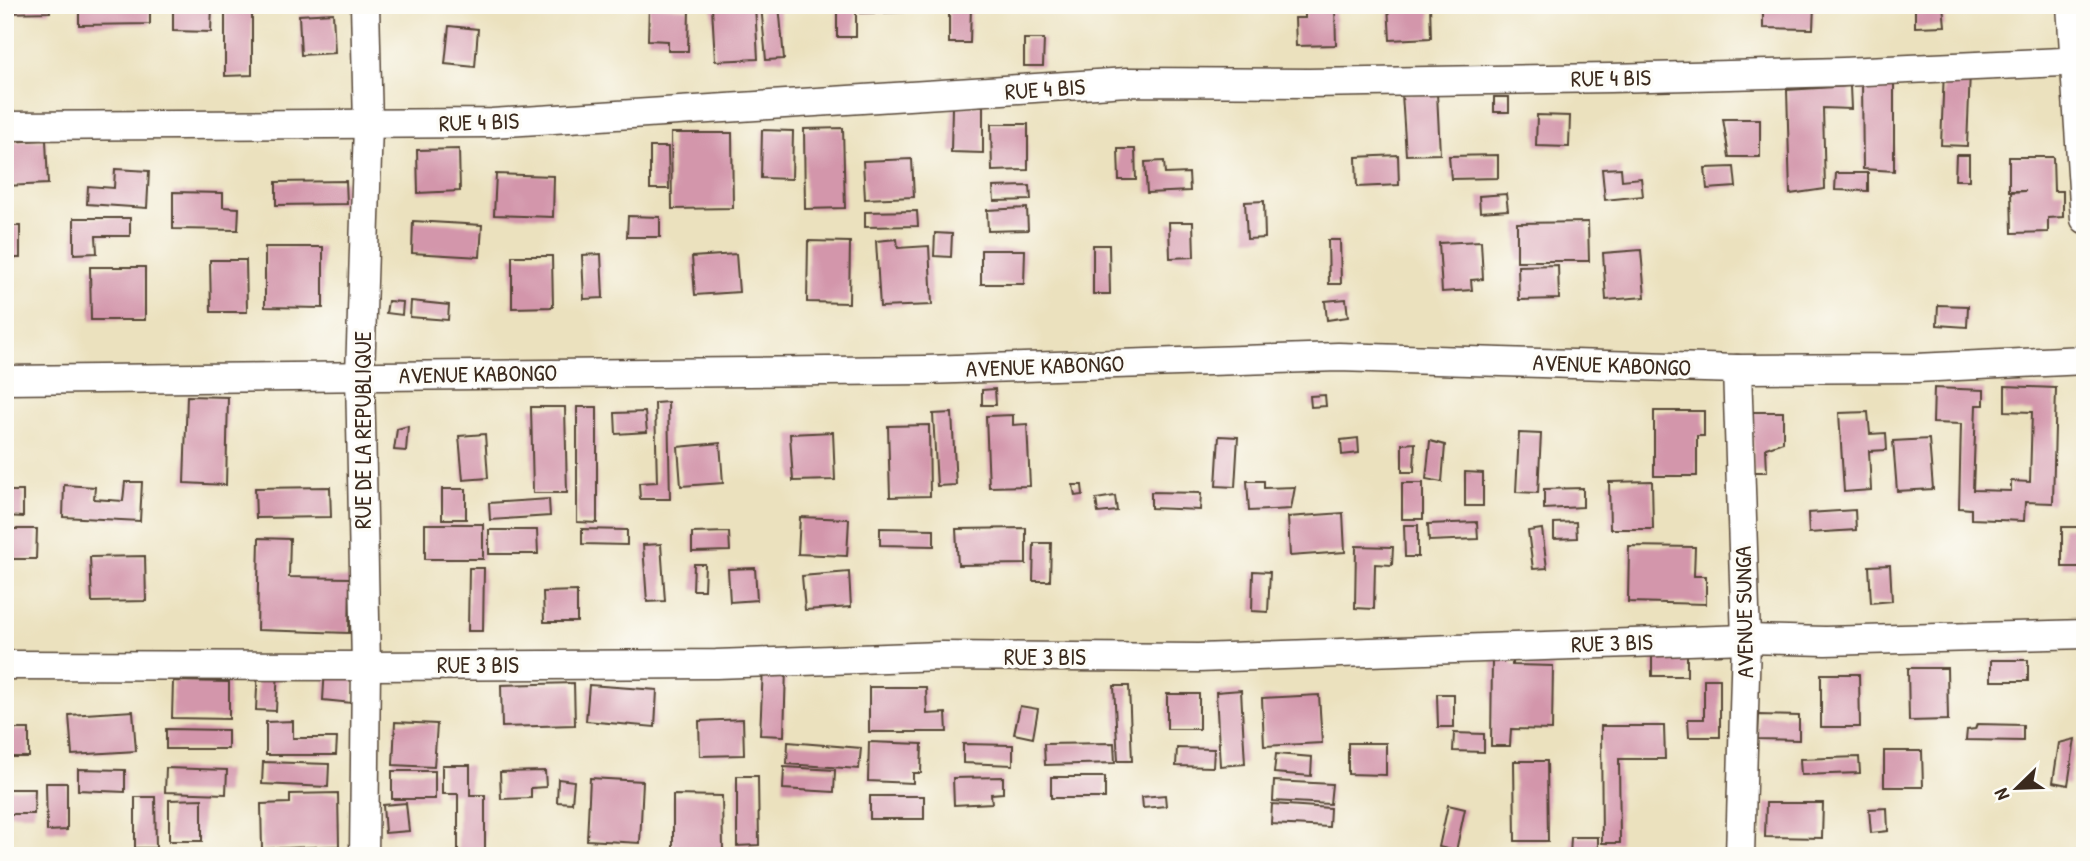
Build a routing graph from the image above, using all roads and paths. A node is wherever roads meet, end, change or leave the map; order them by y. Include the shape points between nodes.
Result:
1 (365, 5) edge
2 (2071, 5) edge
3 (2080, 61) edge
4 (368, 125) junction
5 (5, 127) edge
6 (2085, 219) edge
7 (2085, 360) edge
8 (1737, 369) junction
9 (360, 375) junction
10 (5, 380) edge
11 (2085, 634) edge
12 (1746, 639) junction
13 (5, 665) edge
14 (366, 666) junction
15 (364, 856) edge
16 (1740, 856) edge

1 - 4 street, RUE DE LA REPUBLIQUE
2 - 3 street
3 - 4 street, RUE 4 BIS via 1610,78 1128,82 492,123
3 - 6 street
4 - 5 street, RUE 4 BIS
4 - 9 street, RUE DE LA REPUBLIQUE
7 - 8 street, AVENUE KABONGO via 1916,368
8 - 9 street, AVENUE KABONGO via 1338,357 925,370
8 - 12 street, AVENUE SUNGA
9 - 10 street, AVENUE KABONGO
9 - 14 street, RUE DE LA REPUBLIQUE
11 - 12 street, RUE 3 BIS
12 - 14 street, RUE 3 BIS via 1198,658 941,656 716,664
12 - 16 street, AVENUE SUNGA
13 - 14 street, RUE 3 BIS
14 - 15 street, RUE DE LA REPUBLIQUE

